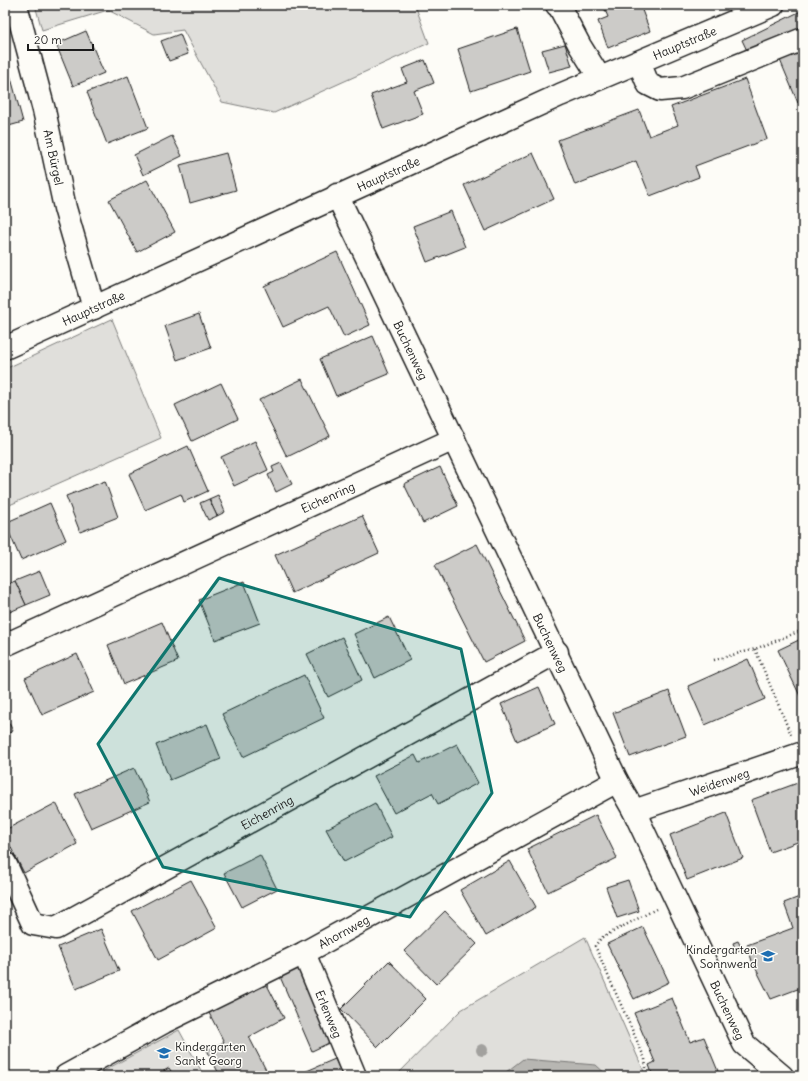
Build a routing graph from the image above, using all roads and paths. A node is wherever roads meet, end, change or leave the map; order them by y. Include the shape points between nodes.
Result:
1 (16, 5) edge
2 (557, 5) edge
3 (773, 5) edge
4 (803, 39) edge
5 (639, 62) junction
6 (600, 78) junction
7 (337, 196) junction
8 (94, 308) junction
9 (5, 348) edge
10 (454, 439) junction
11 (803, 630) edge
12 (5, 645) edge
13 (755, 649) junction
14 (557, 652) junction
15 (714, 660) dead end
16 (801, 754) edge
17 (617, 781) junction
18 (634, 811) junction
19 (5, 863) edge
20 (676, 898) junction
21 (304, 953) junction
22 (66, 1076) edge
23 (355, 1076) edge
24 (647, 1076) edge
25 (782, 1076) edge

1 - 8 street, Am Bürgel via 44,110 65,208
2 - 6 street
3 - 5 street, Hauptstraße
4 - 5 street via 682,88 660,90 648,84
5 - 6 street, Hauptstraße
6 - 7 street, Hauptstraße
7 - 8 street, Hauptstraße
7 - 10 street, Buchenweg
8 - 9 street, Hauptstraße
10 - 12 street, Eichenring
10 - 14 street, Buchenweg
11 - 13 path
13 - 15 path
13 - 16 path
14 - 17 street, Buchenweg
14 - 19 street, Eichenring via 56,928 33,924
16 - 18 street, Weidenweg
17 - 18 street, Buchenweg
17 - 21 street, Ahornweg
18 - 20 street, Buchenweg
20 - 24 path via 601,938 594,946 645,1059
20 - 25 street, Buchenweg via 744,1044
21 - 22 street, Ahornweg via 164,1022
21 - 23 street, Erlenweg

